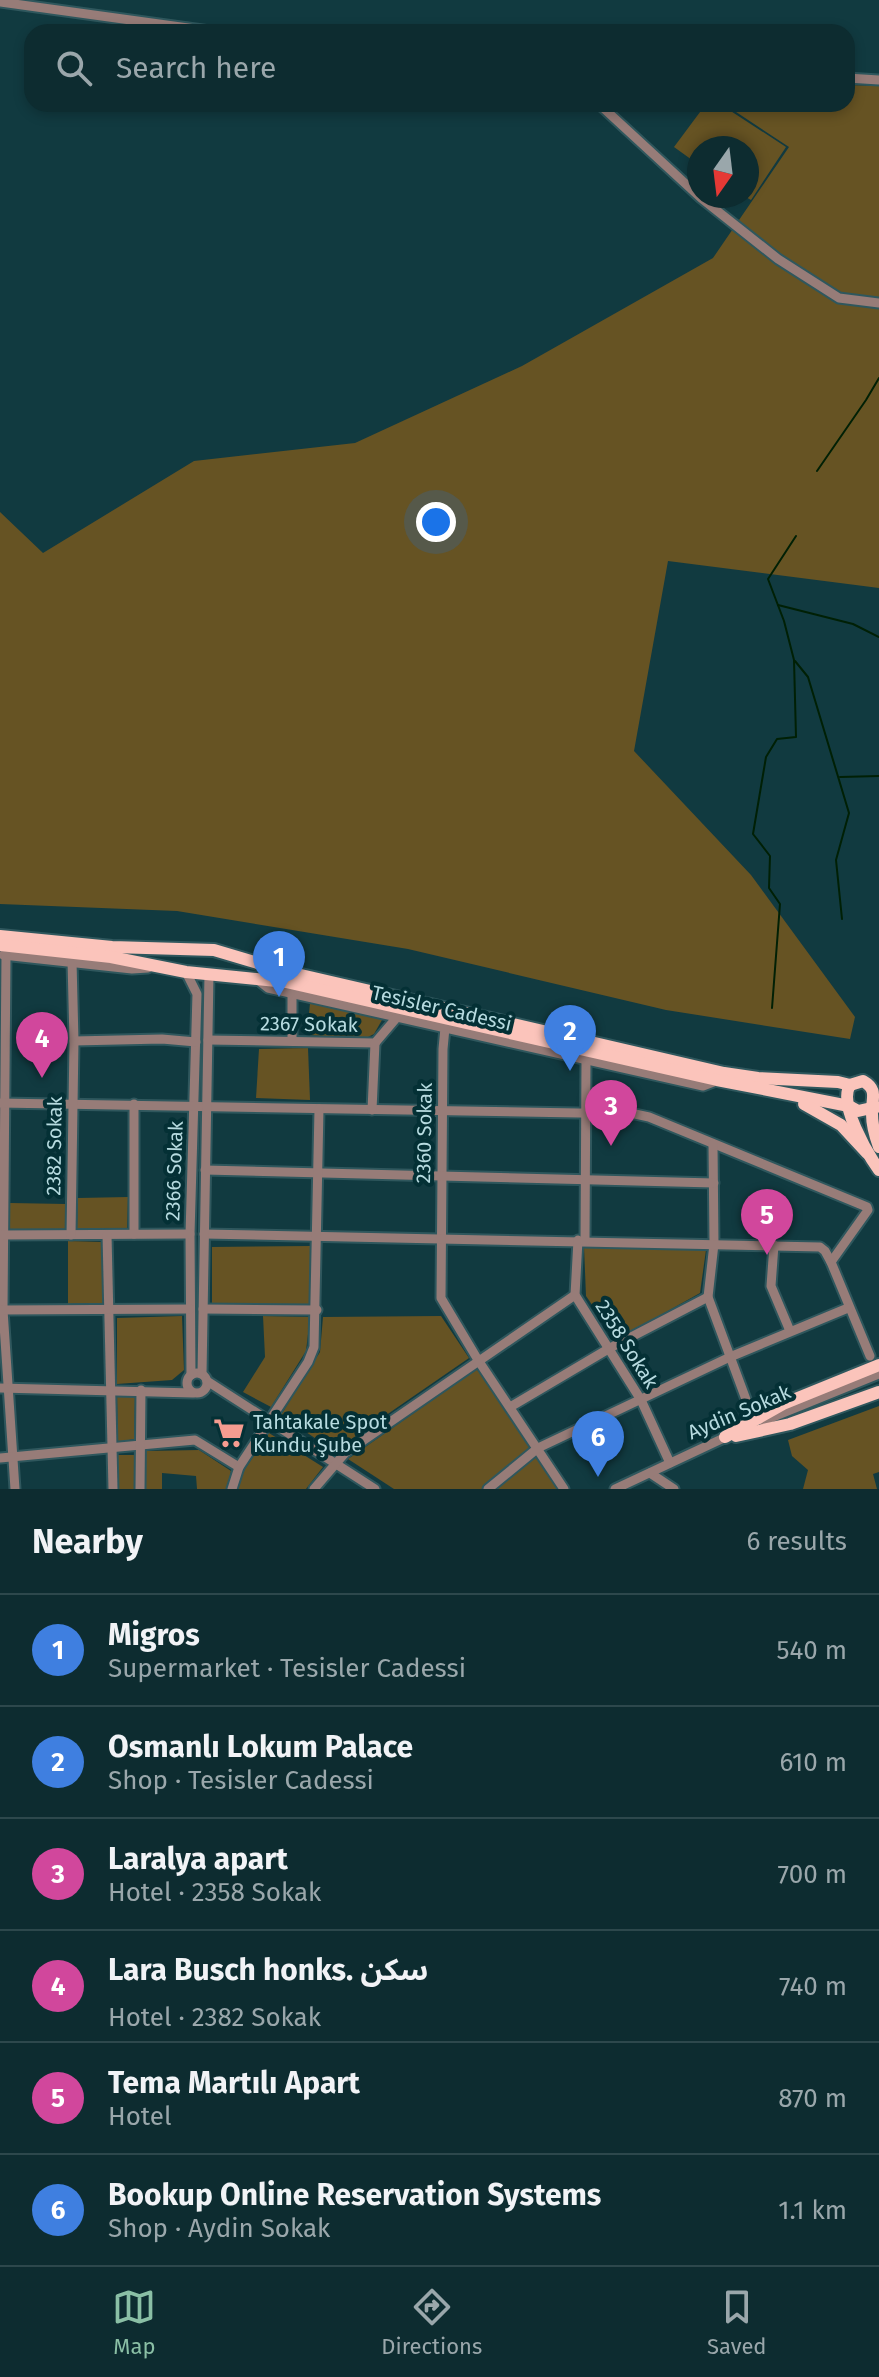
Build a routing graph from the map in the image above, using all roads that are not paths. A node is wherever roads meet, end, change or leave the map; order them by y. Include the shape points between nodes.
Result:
1 (0, 2) edge
2 (159, 24) edge
3 (855, 78) edge
4 (879, 80) edge
5 (608, 112) edge
6 (879, 303) edge
7 (0, 936) edge
8 (190, 948) junction
9 (214, 950) junction
10 (2, 951) edge
11 (72, 961) junction
12 (165, 968) junction
13 (186, 972) junction
14 (209, 974) junction
15 (255, 977) junction
16 (292, 993) junction
17 (2, 1010) edge
18 (398, 1016) junction
19 (445, 1028) junction
20 (208, 1040) junction
21 (74, 1041) junction
22 (292, 1041) junction
23 (196, 1042) junction
24 (375, 1043) junction
25 (586, 1060) junction
26 (717, 1080) junction
27 (875, 1084) edge
28 (850, 1085) junction
29 (759, 1089) junction
30 (2, 1103) edge
31 (72, 1103) junction
32 (134, 1104) junction
33 (194, 1104) junction
34 (206, 1106) junction
35 (849, 1106) junction
36 (875, 1107) edge
37 (319, 1109) junction
38 (372, 1110) junction
39 (443, 1111) junction
40 (588, 1114) junction
41 (713, 1144) junction
42 (873, 1150) edge
43 (205, 1170) junction
44 (879, 1170) edge
45 (319, 1172) junction
46 (442, 1175) junction
47 (588, 1178) junction
48 (714, 1183) junction
49 (134, 1234) junction
50 (190, 1234) junction
51 (204, 1234) junction
52 (1, 1235) edge
53 (71, 1235) junction
54 (107, 1235) junction
55 (318, 1236) junction
56 (441, 1238) junction
57 (582, 1240) junction
58 (714, 1244) junction
59 (774, 1245) junction
60 (831, 1262) junction
61 (575, 1295) junction
62 (708, 1297) junction
63 (848, 1308) junction
64 (109, 1309) junction
65 (190, 1309) junction
66 (203, 1309) junction
67 (2, 1310) edge
68 (317, 1310) junction
69 (790, 1331) junction
70 (610, 1348) junction
71 (730, 1357) junction
72 (478, 1360) junction
73 (875, 1361) edge
74 (197, 1377) junction
75 (879, 1377) edge
76 (4, 1388) edge
77 (111, 1389) junction
78 (141, 1390) junction
79 (163, 1391) junction
80 (198, 1392) junction
81 (879, 1392) edge
82 (232, 1398) junction
83 (641, 1400) junction
84 (510, 1407) junction
85 (269, 1421) junction
86 (754, 1421) junction
87 (725, 1437) junction
88 (140, 1443) junction
89 (112, 1447) junction
90 (538, 1448) junction
91 (12, 1456) junction
92 (0, 1458) edge
93 (670, 1463) junction
94 (336, 1464) junction
95 (239, 1467) junction
96 (650, 1473) junction
97 (15, 1489) edge
98 (113, 1489) edge
99 (140, 1489) edge
100 (232, 1489) edge
101 (314, 1489) edge
102 (375, 1489) edge
103 (488, 1489) edge
104 (564, 1489) edge
105 (615, 1489) edge
106 (674, 1489) edge

1 - 2 street
3 - 4 street
5 - 6 street via 701,198 778,259 839,298
7 - 8 main road
8 - 9 main road
8 - 13 main road via 182,960
9 - 14 main road via 219,961
9 - 28 main road via 288,972 724,1073
10 - 11 street
10 - 12 main road via 111,957
10 - 17 street
11 - 12 street
11 - 21 street, 2382 Sokak
12 - 13 main road
13 - 14 main road
13 - 23 street, 2366 Sokak via 197,994
14 - 15 main road
14 - 20 street, 2366 Sokak
15 - 16 street, Tesisler Cadessi via 268,988
15 - 26 main road
16 - 18 street, Tesisler Cadessi
16 - 22 street
17 - 30 street
18 - 19 street, Tesisler Cadessi
18 - 24 street, 2367 Sokak
19 - 25 street, Tesisler Cadessi
19 - 39 street, 2360 Sokak
20 - 22 street, 2367 Sokak
20 - 34 street, 2366 Sokak
21 - 23 street
21 - 31 street, 2382 Sokak
22 - 24 street, 2367 Sokak
23 - 33 street, 2366 Sokak
24 - 38 street
25 - 26 street, Tesisler Cadessi via 703,1086
25 - 40 street, 2358 Sokak
26 - 29 main road
27 - 28 main road
27 - 36 main road
28 - 35 main road
29 - 35 main road
29 - 42 main road via 821,1112
30 - 31 street
30 - 52 street
31 - 32 street
31 - 53 street, 2382 Sokak
32 - 33 street
32 - 49 street
33 - 34 street
33 - 50 street, 2366 Sokak
34 - 37 street
34 - 43 street, 2366 Sokak
35 - 36 main road via 858,1111
35 - 42 main road
36 - 42 main road
37 - 38 street
37 - 45 street
38 - 39 street
39 - 40 street
39 - 46 street, 2360 Sokak
40 - 41 street via 649,1117
40 - 47 street, 2358 Sokak
41 - 48 street
41 - 60 street via 867,1207
42 - 44 main road
43 - 45 street
43 - 51 street, 2366 Sokak
45 - 46 street
45 - 55 street
46 - 47 street
46 - 56 street, 2360 Sokak
47 - 48 street
47 - 57 street, 2358 Sokak
48 - 58 street
49 - 50 street
49 - 54 street
50 - 65 street, 2366 Sokak
51 - 55 street
51 - 66 street, 2366 Sokak
52 - 53 street
52 - 67 street
53 - 54 street
54 - 64 street
55 - 56 street
55 - 68 street
56 - 57 street
56 - 72 street, 2360 Sokak via 441,1298
57 - 58 street
57 - 61 street, 2358 Sokak
58 - 59 street
58 - 62 street
59 - 60 street via 820,1247
59 - 69 street via 771,1286
60 - 63 street
61 - 70 street, 2358 Sokak
61 - 72 street
62 - 70 street
62 - 71 street
63 - 69 street
63 - 73 street
64 - 65 street
64 - 67 street
64 - 77 street
65 - 74 street, 2366 Sokak
66 - 68 street
66 - 74 street, 2366 Sokak
67 - 76 street
68 - 85 street via 308,1362
69 - 71 street
70 - 83 street, 2358 Sokak
70 - 84 street
71 - 83 street
71 - 86 street
72 - 84 street, 2360 Sokak
72 - 94 street
73 - 86 main road
74 - 79 street
74 - 80 street
74 - 80 street via 188,1389
74 - 82 street
75 - 87 street, Aydin Sokak
76 - 77 street
76 - 91 street
77 - 78 street
77 - 89 street
78 - 79 street
78 - 88 street
79 - 80 street
80 - 82 street
81 - 87 main road via 790,1424
82 - 85 street
83 - 90 street
83 - 93 street, 2358 Sokak
84 - 90 street, 2360 Sokak
85 - 94 street
85 - 95 street
86 - 87 main road
87 - 93 street, Aydin Sokak
88 - 89 street
88 - 95 street via 195,1440
88 - 99 street
89 - 91 street
89 - 98 street
90 - 103 street
90 - 104 street, 2360 Sokak
91 - 92 street
91 - 97 street
93 - 96 street, Aydin Sokak
94 - 101 street
94 - 102 street
95 - 100 street
96 - 105 street, Aydin Sokak
96 - 106 street

